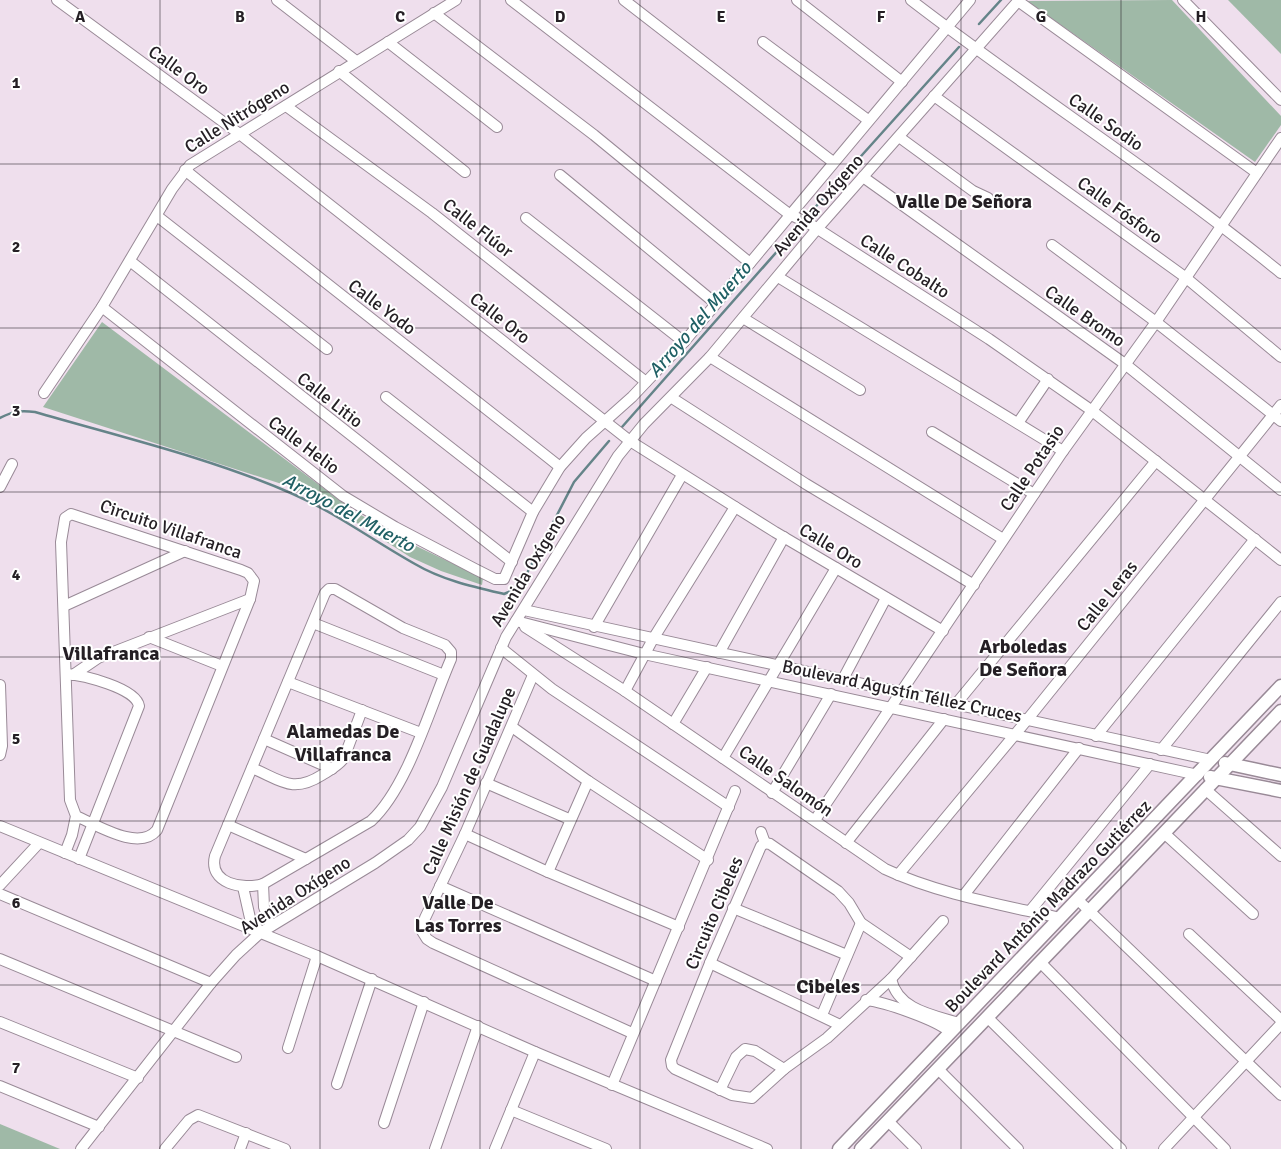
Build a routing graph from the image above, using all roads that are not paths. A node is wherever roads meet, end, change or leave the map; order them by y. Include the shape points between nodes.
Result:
1 (57, 0) edge
2 (277, 0) edge
3 (456, 0) edge
4 (511, 0) edge
5 (624, 0) edge
6 (797, 0) edge
7 (911, 0) edge
8 (970, 0) edge
9 (1018, 0) edge
10 (1183, 0) edge
11 (70, 4) edge
12 (434, 13) junction
13 (946, 27) junction
14 (388, 42) junction
15 (763, 42) dead end
16 (975, 50) junction
17 (356, 61) junction
18 (339, 71) junction
19 (902, 82) junction
20 (934, 96) junction
21 (1281, 100) edge
22 (286, 106) junction
23 (868, 120) junction
24 (497, 128) dead end
25 (241, 135) junction
26 (898, 137) junction
27 (1281, 138) edge
28 (833, 162) junction
29 (185, 170) junction
30 (465, 172) dead end
31 (1257, 173) junction
32 (560, 175) dead end
33 (863, 177) junction
34 (988, 198) dead end
35 (789, 214) junction
36 (157, 216) junction
37 (526, 218) dead end
38 (1221, 224) junction
39 (818, 229) junction
40 (1052, 246) dead end
41 (130, 261) junction
42 (750, 263) junction
43 (1281, 273) edge
44 (778, 277) junction
45 (1185, 277) junction
46 (715, 303) junction
47 (102, 307) junction
48 (743, 318) junction
49 (1156, 322) junction
50 (684, 342) junction
51 (327, 349) dead end
52 (710, 357) junction
53 (1281, 357) edge
54 (1125, 364) junction
55 (1048, 379) junction
56 (646, 382) junction
57 (860, 390) dead end
58 (44, 393) dead end
59 (386, 397) dead end
60 (672, 398) junction
61 (1281, 405) edge
62 (1091, 410) junction
63 (1277, 418) edge
64 (604, 421) junction
65 (1018, 423) junction
66 (932, 432) dead end
67 (630, 441) junction
68 (1063, 451) junction
69 (1241, 455) junction
70 (1156, 461) junction
71 (12, 464) dead end
72 (560, 467) junction
73 (682, 475) junction
74 (0, 487) edge
75 (1281, 490) edge
76 (1034, 494) junction
77 (1205, 500) junction
78 (735, 507) junction
79 (533, 512) junction
80 (784, 537) junction
81 (1003, 539) junction
82 (1255, 539) junction
83 (185, 551) junction
84 (1281, 560) edge
85 (512, 562) junction
86 (836, 568) junction
87 (504, 579) joint
88 (974, 585) junction
89 (886, 598) junction
90 (250, 599) junction
91 (1281, 602) edge
92 (64, 606) junction
93 (524, 610) junction
94 (516, 621) junction
95 (312, 623) junction
96 (594, 627) junction
97 (943, 632) junction
98 (150, 637) junction
99 (653, 639) junction
100 (500, 648) junction
101 (719, 653) junction
102 (644, 654) junction
103 (778, 665) junction
104 (222, 666) junction
105 (707, 667) junction
106 (70, 674) junction
107 (444, 675) junction
108 (533, 675) junction
109 (768, 680) junction
110 (843, 680) junction
111 (288, 682) junction
112 (0, 685) edge
113 (1281, 686) edge
114 (624, 691) junction
115 (900, 691) junction
116 (0, 694) edge
117 (831, 694) junction
118 (956, 704) junction
119 (890, 707) junction
120 (362, 710) junction
121 (1281, 712) edge
122 (944, 719) junction
123 (1027, 720) junction
124 (673, 724) junction
125 (512, 727) junction
126 (421, 733) junction
127 (1014, 734) junction
128 (1096, 736) junction
129 (264, 739) junction
130 (1079, 748) junction
131 (1161, 750) junction
132 (0, 755) edge
133 (723, 758) junction
134 (1211, 760) junction
135 (1230, 763) junction
136 (1150, 764) junction
137 (252, 768) junction
138 (332, 769) junction
139 (1198, 775) junction
140 (1281, 775) edge
141 (1215, 778) junction
142 (588, 781) junction
143 (486, 783) junction
144 (1205, 789) junction
145 (735, 791) dead end
146 (1281, 792) edge
147 (772, 793) junction
148 (729, 807) junction
149 (76, 816) junction
150 (569, 819) junction
151 (815, 820) junction
152 (92, 823) junction
153 (228, 825) junction
154 (0, 826) edge
155 (761, 832) dead end
156 (1164, 833) junction
157 (465, 834) junction
158 (846, 842) junction
159 (39, 843) junction
160 (765, 843) junction
161 (65, 853) junction
162 (1281, 856) edge
163 (79, 859) junction
164 (306, 859) junction
165 (708, 860) junction
166 (548, 872) junction
167 (898, 875) junction
168 (263, 884) junction
169 (0, 885) edge
170 (440, 886) junction
171 (243, 887) junction
172 (0, 894) edge
173 (964, 895) junction
174 (1078, 900) junction
175 (733, 908) junction
176 (1089, 910) junction
177 (1030, 911) junction
178 (1253, 914) dead end
179 (1060, 918) junction
180 (943, 921) dead end
181 (860, 923) junction
182 (271, 926) junction
183 (679, 927) junction
184 (260, 933) junction
185 (1189, 934) dead end
186 (847, 955) junction
187 (317, 956) junction
188 (911, 957) junction
189 (0, 959) edge
190 (1040, 962) junction
191 (710, 963) junction
192 (372, 979) junction
193 (891, 979) junction
194 (656, 981) junction
195 (211, 983) junction
196 (866, 1000) junction
197 (424, 1002) junction
198 (822, 1015) junction
199 (987, 1018) junction
200 (1281, 1020) edge
201 (0, 1022) edge
202 (840, 1024) junction
203 (1281, 1024) edge
204 (478, 1026) junction
205 (955, 1028) junction
206 (172, 1032) junction
207 (632, 1033) junction
208 (288, 1048) dead end
209 (535, 1052) junction
210 (236, 1057) dead end
211 (1246, 1061) junction
212 (784, 1069) junction
213 (938, 1069) junction
214 (138, 1078) junction
215 (337, 1084) dead end
216 (612, 1085) junction
217 (0, 1086) edge
218 (720, 1090) junction
219 (1281, 1095) edge
220 (511, 1110) junction
221 (1194, 1118) junction
222 (888, 1121) junction
223 (384, 1123) dead end
224 (99, 1127) junction
225 (246, 1133) junction
226 (81, 1149) edge
227 (165, 1149) edge
228 (240, 1149) edge
229 (285, 1149) edge
230 (435, 1149) edge
231 (495, 1149) edge
232 (606, 1149) edge
233 (767, 1149) edge
234 (839, 1149) edge
235 (861, 1149) edge
236 (916, 1149) edge
237 (1018, 1149) edge
238 (1121, 1149) edge
239 (1164, 1149) edge
240 (1225, 1149) edge

1 - 11 street, Calle Oro
2 - 17 street
3 - 12 street, Calle Nitrógeno
4 - 35 street, Calle Cobalto
5 - 28 street
6 - 19 street
7 - 13 street, Calle Sodio
8 - 13 street, Avenida Oxígeno
9 - 16 street, Avenida Oxígeno
9 - 31 street
10 - 21 street
11 - 25 street, Calle Oro
12 - 14 street, Calle Nitrógeno
12 - 42 street via 594,136
13 - 16 street, Calle Sodio
13 - 19 street, Avenida Oxígeno
14 - 17 street, Calle Nitrógeno
14 - 24 street
15 - 23 street
16 - 20 street, Avenida Oxígeno
16 - 38 street, Calle Sodio
17 - 18 street, Calle Nitrógeno
18 - 22 street, Calle Nitrógeno
18 - 30 street
19 - 23 street, Avenida Oxígeno
20 - 26 street, Avenida Oxígeno
20 - 45 street, Calle Fósforo
22 - 25 street, Calle Nitrógeno
22 - 56 street, Calle Flúor via 447,225
23 - 28 street, Avenida Oxígeno
25 - 29 street, Calle Nitrógeno via 199,157
25 - 64 street, Calle Oro
26 - 33 street, Avenida Oxígeno
26 - 34 street via 973,191
27 - 31 street, Calle Potasio
28 - 35 street, Avenida Oxígeno
29 - 36 street, Calle Nitrógeno
29 - 72 street, Calle Yodo via 356,309
31 - 38 street, Calle Potasio
32 - 46 street
33 - 39 street, Avenida Oxígeno
33 - 54 street, Calle Bromo
35 - 39 street, Calle Cobalto
35 - 42 street, Avenida Oxígeno
36 - 41 street, Calle Nitrógeno
36 - 51 street
37 - 50 street
38 - 43 street, Calle Sodio
38 - 45 street, Calle Potasio
39 - 44 street, Avenida Oxígeno
39 - 55 street, Calle Cobalto
40 - 49 street
41 - 47 street, Calle Nitrógeno
41 - 85 street, Calle Litio
42 - 46 street, Avenida Oxígeno
44 - 48 street, Avenida Oxígeno
44 - 65 street
45 - 49 street, Calle Potasio
45 - 53 street, Calle Fósforo
46 - 50 street, Avenida Oxígeno
47 - 58 street, Calle Nitrógeno
47 - 87 street, Calle Helio via 343,496 475,569 495,579
48 - 52 street, Avenida Oxígeno
48 - 57 street
49 - 54 street, Calle Potasio
49 - 63 street
50 - 56 street, Avenida Oxígeno
52 - 60 street, Avenida Oxígeno
52 - 81 street
54 - 62 street, Calle Potasio
54 - 69 street, Calle Bromo
55 - 62 street, Calle Cobalto
55 - 65 street
56 - 64 street, Avenida Oxígeno
59 - 79 street
60 - 67 street, Avenida Oxígeno
60 - 88 street via 806,484
61 - 63 street, Calle Leras
62 - 68 street, Calle Potasio
62 - 70 street, Calle Cobalto
63 - 69 street, Calle Leras
64 - 67 street, Calle Oro
64 - 72 street, Avenida Oxígeno
65 - 68 street
66 - 76 street
67 - 73 street, Calle Oro
67 - 93 street, Avenida Oxígeno via 580,515
68 - 76 street, Calle Potasio
69 - 75 street, Calle Bromo
69 - 77 street, Calle Leras
70 - 77 street, Calle Cobalto
70 - 118 street
71 - 74 street
72 - 79 street, Avenida Oxígeno
73 - 78 street, Calle Oro
73 - 96 street
76 - 81 street, Calle Potasio
77 - 82 street, Calle Cobalto
77 - 123 street, Calle Leras
78 - 80 street, Calle Oro
78 - 99 street
79 - 85 street, Avenida Oxígeno
80 - 86 street, Calle Oro
80 - 101 street
81 - 88 street, Calle Potasio
82 - 84 street, Calle Cobalto
82 - 128 street
83 - 90 street, Circuito Villafranca via 248,573 254,581
83 - 92 street
83 - 92 street, Circuito Villafranca via 68,514 62,532
85 - 87 street, Avenida Oxígeno
86 - 89 street, Calle Oro
86 - 103 street
88 - 97 street, Calle Potasio
89 - 97 street, Calle Oro
89 - 110 street
90 - 98 street
90 - 104 street, Circuito Villafranca
91 - 131 street
92 - 106 street, Circuito Villafranca
93 - 94 street, Avenida Oxígeno
93 - 96 street, Boulevard Agustín Téllez Cruces
94 - 100 street, Avenida Oxígeno
94 - 102 street, Boulevard Agustín Téllez Cruces
94 - 114 street, Calle Salomón
95 - 107 street
95 - 107 street via 325,594 329,589 335,589 403,628 444,645 452,654
95 - 111 street
96 - 99 street, Boulevard Agustín Téllez Cruces
97 - 115 street, Calle Potasio
98 - 104 street
98 - 106 street
99 - 101 street, Boulevard Agustín Téllez Cruces
99 - 102 street
100 - 108 street
100 - 182 street, Avenida Oxígeno via 442,787 420,827 408,840 375,863
101 - 103 street, Boulevard Agustín Téllez Cruces
102 - 105 street, Boulevard Agustín Téllez Cruces
102 - 114 street
103 - 109 street
103 - 110 street, Boulevard Agustín Téllez Cruces
104 - 152 street, Circuito Villafranca via 161,823 153,835 135,840
105 - 109 street, Boulevard Agustín Téllez Cruces
105 - 124 street
106 - 149 street, Circuito Villafranca via 70,800
106 - 152 street via 128,692 139,706
107 - 126 street
108 - 125 street, Calle Misión de Guadalupe
108 - 148 street
109 - 117 street, Boulevard Agustín Téllez Cruces
109 - 133 street
110 - 115 street, Boulevard Agustín Téllez Cruces
111 - 120 street
111 - 129 street
112 - 116 street
113 - 134 street, Boulevard Antônio Madrazo Gutiérrez
114 - 124 street, Calle Salomón
115 - 118 street, Boulevard Agustín Téllez Cruces
115 - 119 street, Calle Potasio
116 - 132 street
117 - 119 street, Boulevard Agustín Téllez Cruces
117 - 147 street
118 - 123 street, Boulevard Agustín Téllez Cruces
119 - 122 street, Boulevard Agustín Téllez Cruces
119 - 151 street, Calle Potasio
120 - 126 street
120 - 138 street via 344,758
121 - 135 street, Boulevard Antônio Madrazo Gutiérrez
122 - 127 street, Boulevard Agustín Téllez Cruces
122 - 158 street
123 - 127 street, Calle Leras
123 - 128 street, Boulevard Agustín Téllez Cruces
124 - 133 street, Calle Salomón
125 - 142 street
125 - 143 street, Calle Misión de Guadalupe
126 - 164 street via 399,785 380,812
127 - 130 street, Boulevard Agustín Téllez Cruces
127 - 167 street, Calle Leras
128 - 131 street, Boulevard Agustín Téllez Cruces
129 - 137 street
129 - 138 street
130 - 136 street, Boulevard Agustín Téllez Cruces
130 - 173 street
131 - 134 street, Boulevard Agustín Téllez Cruces
133 - 147 street, Calle Salomón
134 - 135 street, Boulevard Agustín Téllez Cruces
134 - 139 street, Boulevard Antônio Madrazo Gutiérrez
135 - 140 street, Boulevard Agustín Téllez Cruces
135 - 141 street, Boulevard Antônio Madrazo Gutiérrez
136 - 139 street, Boulevard Agustín Téllez Cruces
136 - 177 street
137 - 138 street via 298,786
137 - 153 street
139 - 141 street, Boulevard Agustín Téllez Cruces
139 - 174 street, Boulevard Antônio Madrazo Gutiérrez
141 - 144 street, Boulevard Antônio Madrazo Gutiérrez
141 - 146 street, Boulevard Agustín Téllez Cruces
142 - 150 street
142 - 165 street
143 - 150 street
143 - 157 street, Calle Misión de Guadalupe
144 - 156 street, Boulevard Antônio Madrazo Gutiérrez
144 - 162 street
145 - 148 street
147 - 151 street, Calle Salomón
148 - 165 street
149 - 152 street, Circuito Villafranca
149 - 161 street, Circuito Villafranca
150 - 166 street
151 - 158 street, Calle Salomón
152 - 163 street
153 - 164 street
153 - 171 street via 213,865 220,878
154 - 159 street
155 - 160 street
156 - 176 street, Boulevard Antônio Madrazo Gutiérrez
156 - 178 street
157 - 166 street
157 - 170 street, Calle Misión de Guadalupe
158 - 167 street, Calle Salomón
159 - 161 street
159 - 169 street
160 - 175 street, Circuito Cibeles
160 - 181 street, Circuito Cibeles via 838,891
161 - 163 street
163 - 184 street
164 - 168 street
165 - 183 street
166 - 183 street
167 - 173 street, Calle Salomón
168 - 171 street
168 - 182 street via 264,907
170 - 194 street
170 - 207 street, Calle Misión de Guadalupe via 422,925 427,939
171 - 184 street via 250,918
172 - 195 street
173 - 177 street, Calle Salomón
174 - 176 street
174 - 179 street, Boulevard Antônio Madrazo Gutiérrez
175 - 186 street
175 - 191 street, Circuito Cibeles
176 - 190 street, Boulevard Antônio Madrazo Gutiérrez
176 - 211 street
177 - 179 street, Calle Salomón
179 - 205 street, Boulevard Antônio Madrazo Gutiérrez
180 - 188 street, Circuito Cibeles
181 - 186 street
181 - 188 street, Circuito Cibeles
182 - 184 street, Avenida Oxígeno
183 - 194 street
184 - 187 street
184 - 195 street, Avenida Oxígeno
185 - 200 street
186 - 198 street
187 - 192 street
187 - 208 street
188 - 193 street, Circuito Cibeles
189 - 206 street
190 - 199 street, Boulevard Antônio Madrazo Gutiérrez
190 - 221 street
191 - 198 street
191 - 218 street, Circuito Cibeles via 672,1066
192 - 197 street
192 - 215 street
193 - 196 street, Circuito Cibeles
193 - 205 street via 894,990 906,1003
194 - 207 street
195 - 206 street, Avenida Oxígeno
196 - 202 street, Circuito Cibeles
196 - 205 street
197 - 204 street
197 - 223 street
198 - 202 street
199 - 213 street, Boulevard Antônio Madrazo Gutiérrez
199 - 238 street
201 - 214 street
202 - 212 street, Circuito Cibeles via 827,1038
203 - 211 street
204 - 209 street
204 - 230 street
205 - 234 street, Boulevard Antônio Madrazo Gutiérrez
206 - 210 street
206 - 214 street, Avenida Oxígeno
207 - 216 street
209 - 216 street
209 - 220 street
211 - 219 street
211 - 221 street
212 - 218 street, Circuito Cibeles via 752,1098
212 - 218 street via 755,1051 744,1049 736,1057
213 - 222 street, Boulevard Antônio Madrazo Gutiérrez
213 - 237 street
214 - 224 street, Avenida Oxígeno
216 - 233 street
217 - 224 street
220 - 231 street
220 - 232 street
221 - 239 street
221 - 240 street
222 - 235 street, Boulevard Antônio Madrazo Gutiérrez
222 - 236 street
224 - 226 street, Avenida Oxígeno
225 - 227 street via 198,1115 189,1120
225 - 228 street
225 - 229 street

